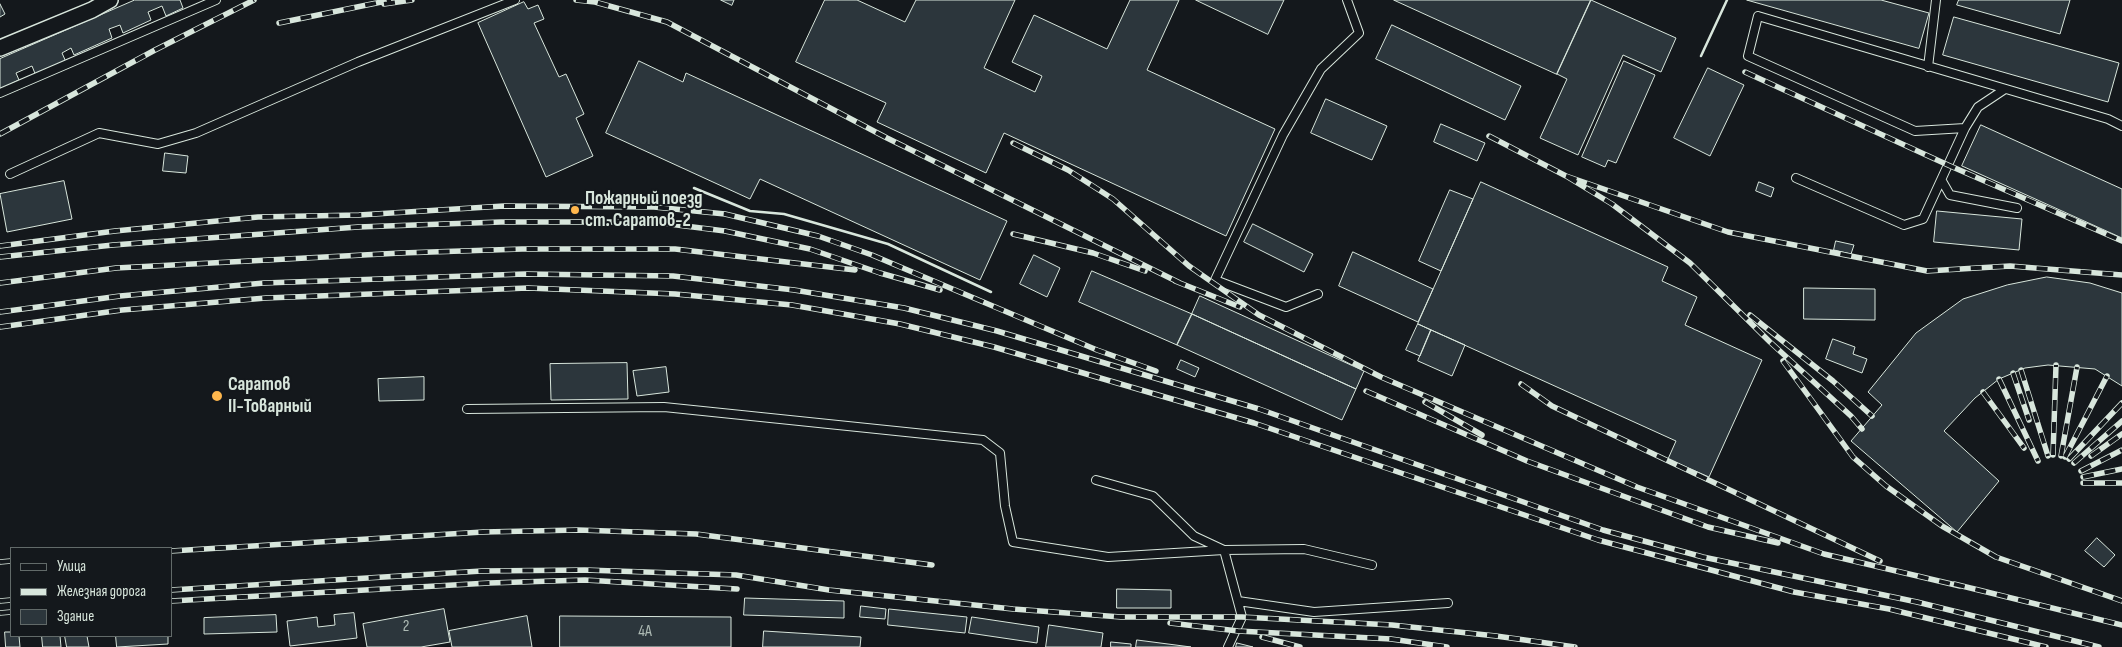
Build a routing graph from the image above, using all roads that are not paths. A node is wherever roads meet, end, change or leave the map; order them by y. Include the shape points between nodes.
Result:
1 (110, 0) edge
2 (216, 0) edge
3 (515, 0) edge
4 (1347, 0) edge
5 (1936, 0) edge
6 (0, 48) edge
7 (1928, 67) junction
8 (2005, 89) junction
9 (0, 93) edge
10 (2122, 126) edge
11 (1965, 128) junction
12 (10, 174) dead end
13 (1796, 178) dead end
14 (1942, 181) junction
15 (2017, 208) dead end
16 (1318, 294) dead end
17 (467, 409) dead end
18 (1096, 480) dead end
19 (1224, 550) junction
20 (1372, 565) dead end
21 (1238, 601) junction
22 (1448, 603) dead end
23 (1228, 647) edge

1 - 6 street
2 - 9 lane
3 - 12 lane via 358,62 196,133 158,144 99,133
4 - 16 lane via 1358,33 1320,69 1283,135 1215,280 1286,307
5 - 7 lane
7 - 8 lane
7 - 11 lane via 1758,16 1748,56 1915,131
8 - 10 lane
8 - 11 lane via 1978,107
11 - 14 lane
13 - 14 lane via 1904,225 1923,219
14 - 15 lane via 1950,195
17 - 19 lane via 664,407 983,440 1000,453 1013,542 1108,557
18 - 19 lane via 1152,496 1194,536
19 - 20 lane via 1304,549
19 - 21 lane
21 - 22 lane via 1314,612
21 - 23 lane via 1242,617

